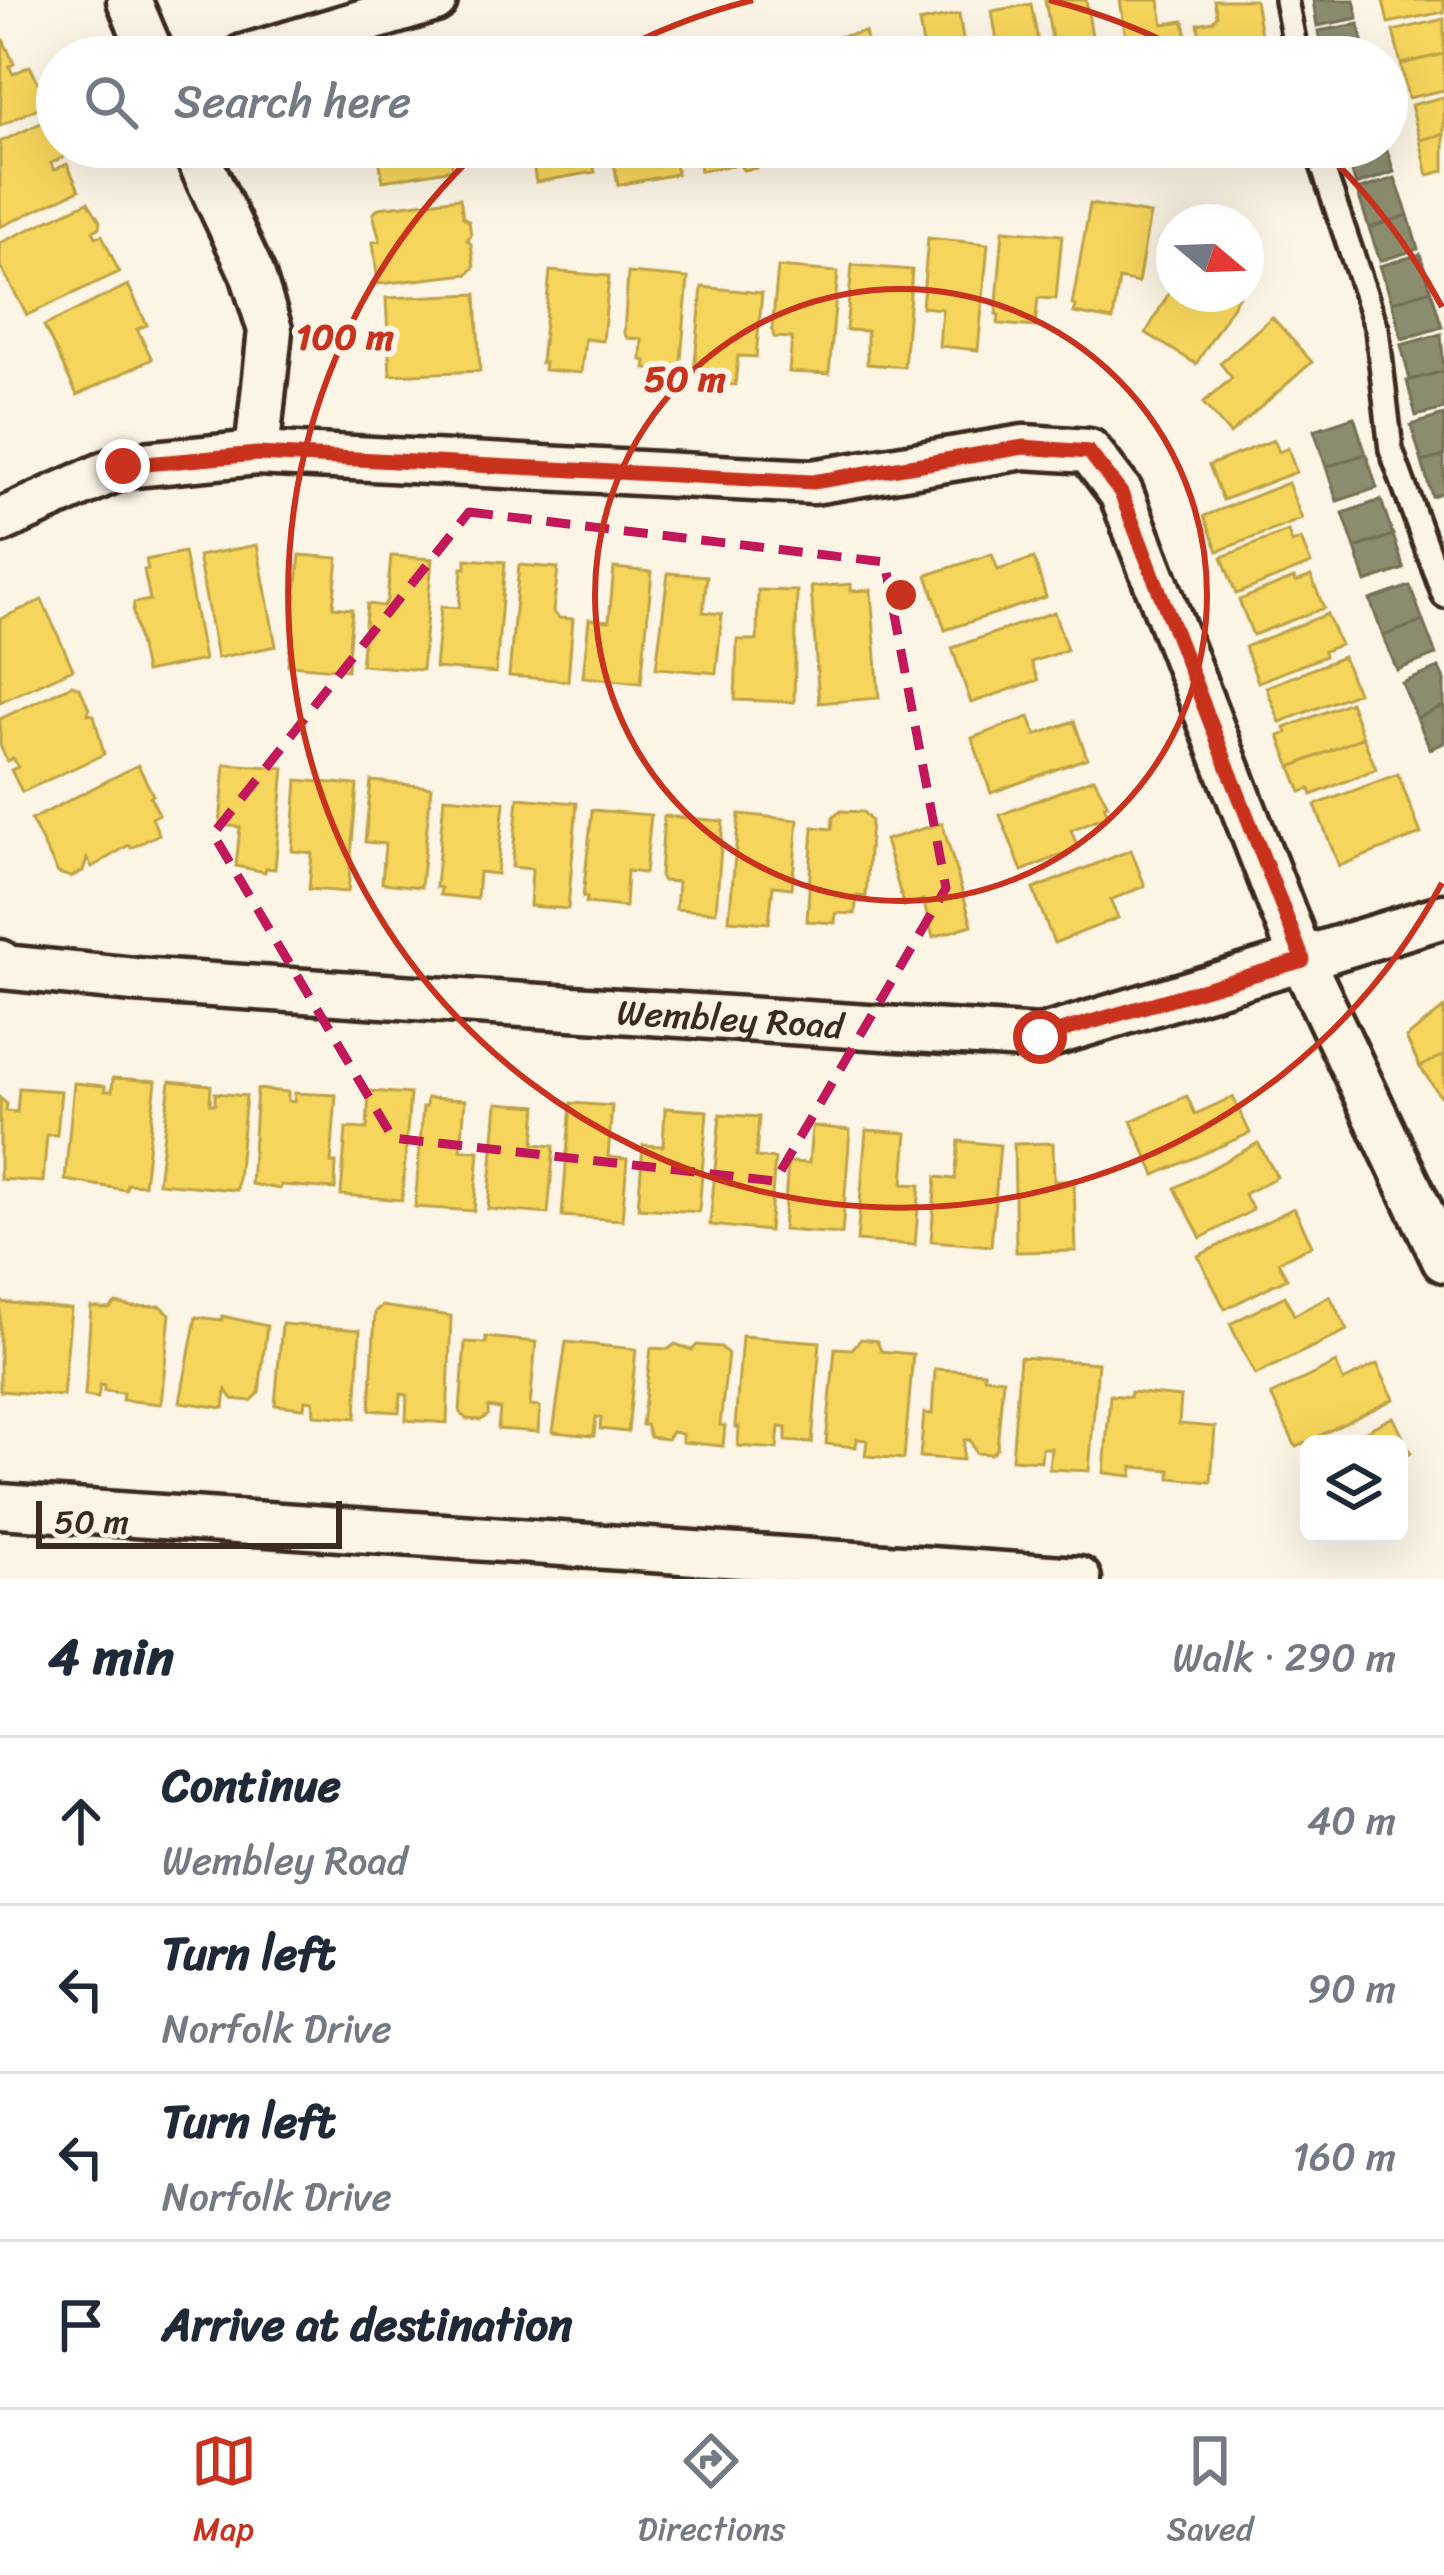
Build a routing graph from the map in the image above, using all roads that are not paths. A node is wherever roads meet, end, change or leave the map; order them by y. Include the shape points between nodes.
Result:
1 (130, 0) edge
2 (435, 0) edge
3 (1286, 0) edge
4 (145, 36) edge
5 (314, 36) edge
6 (1293, 36) edge
7 (203, 168) edge
8 (1323, 168) edge
9 (257, 454) junction
10 (0, 521) edge
11 (1444, 596) edge
12 (1444, 916) edge
13 (1303, 960) junction
14 (0, 962) edge
15 (1444, 1260) edge
16 (0, 1505) edge
17 (1078, 1579) edge

1 - 4 street
2 - 5 street
3 - 6 lane
7 - 9 street via 270,330
8 - 11 lane via 1377,329 1391,450
9 - 10 street via 123,466
9 - 13 street via 813,482 1024,447 1089,452 1121,493
12 - 13 street, Wembley Road
13 - 14 street, Wembley Road via 1040,1037 134,980
13 - 15 street
16 - 17 street

